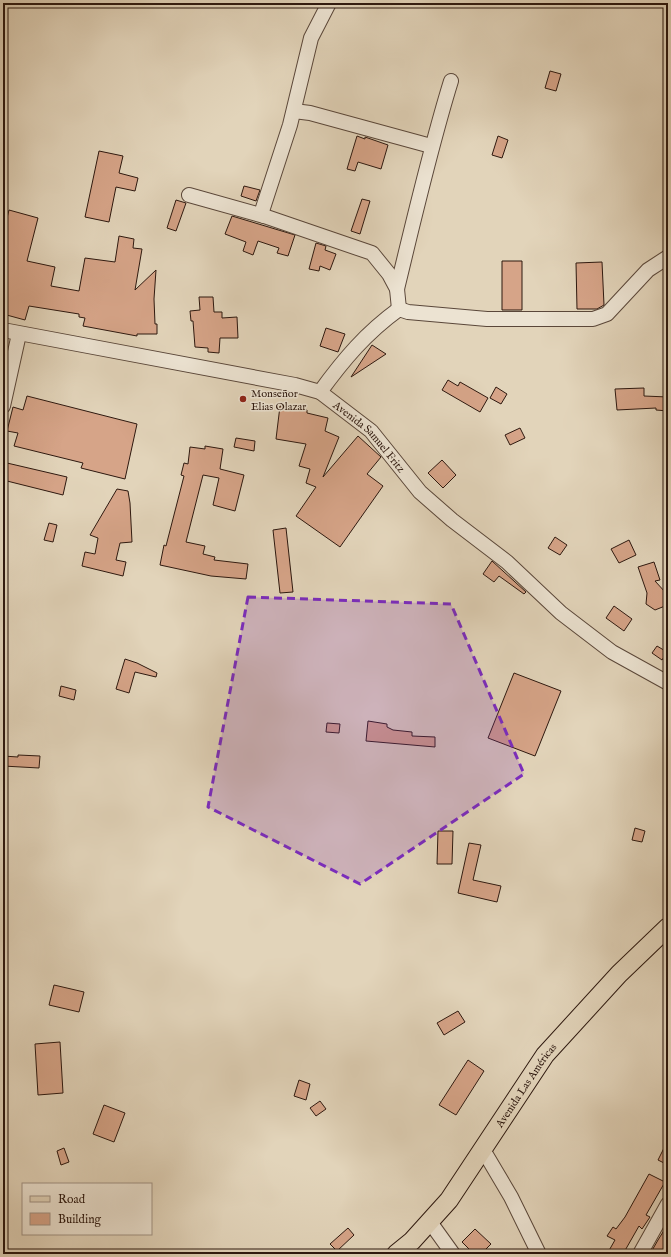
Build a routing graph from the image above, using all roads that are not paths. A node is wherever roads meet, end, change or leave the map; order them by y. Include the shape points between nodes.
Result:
1 (329, 3) edge
2 (451, 81) dead end
3 (294, 111) junction
4 (431, 146) junction
5 (189, 195) dead end
6 (264, 216) junction
7 (668, 257) edge
8 (396, 289) junction
9 (398, 309) junction
10 (3, 330) edge
11 (19, 334) junction
12 (320, 392) junction
13 (3, 406) edge
14 (668, 683) edge
15 (668, 927) edge
16 (482, 1148) junction
17 (668, 1204) edge
18 (430, 1222) junction
19 (396, 1254) edge
20 (453, 1254) edge
21 (539, 1254) edge
22 (640, 1254) edge

1 - 3 street via 311,38
2 - 4 street
3 - 4 street via 310,113
3 - 6 street via 262,211
4 - 8 street
5 - 6 street
6 - 8 street via 372,252 389,274
7 - 9 street via 648,270 607,314 593,319 487,319
8 - 9 street
9 - 12 street via 375,326 342,361
10 - 11 street, Avenida Samuel Fritz
11 - 12 street, Avenida Samuel Fritz via 295,385
11 - 13 street
12 - 14 street, Avenida Samuel Fritz via 371,431 420,492 507,562 561,613 612,652
15 - 16 main road, Avenida Las Américas via 619,974 545,1055
16 - 18 main road, Avenida Las Américas via 450,1200
16 - 21 street via 511,1197
17 - 22 street
18 - 19 main road, Avenida Las Américas
18 - 20 street

